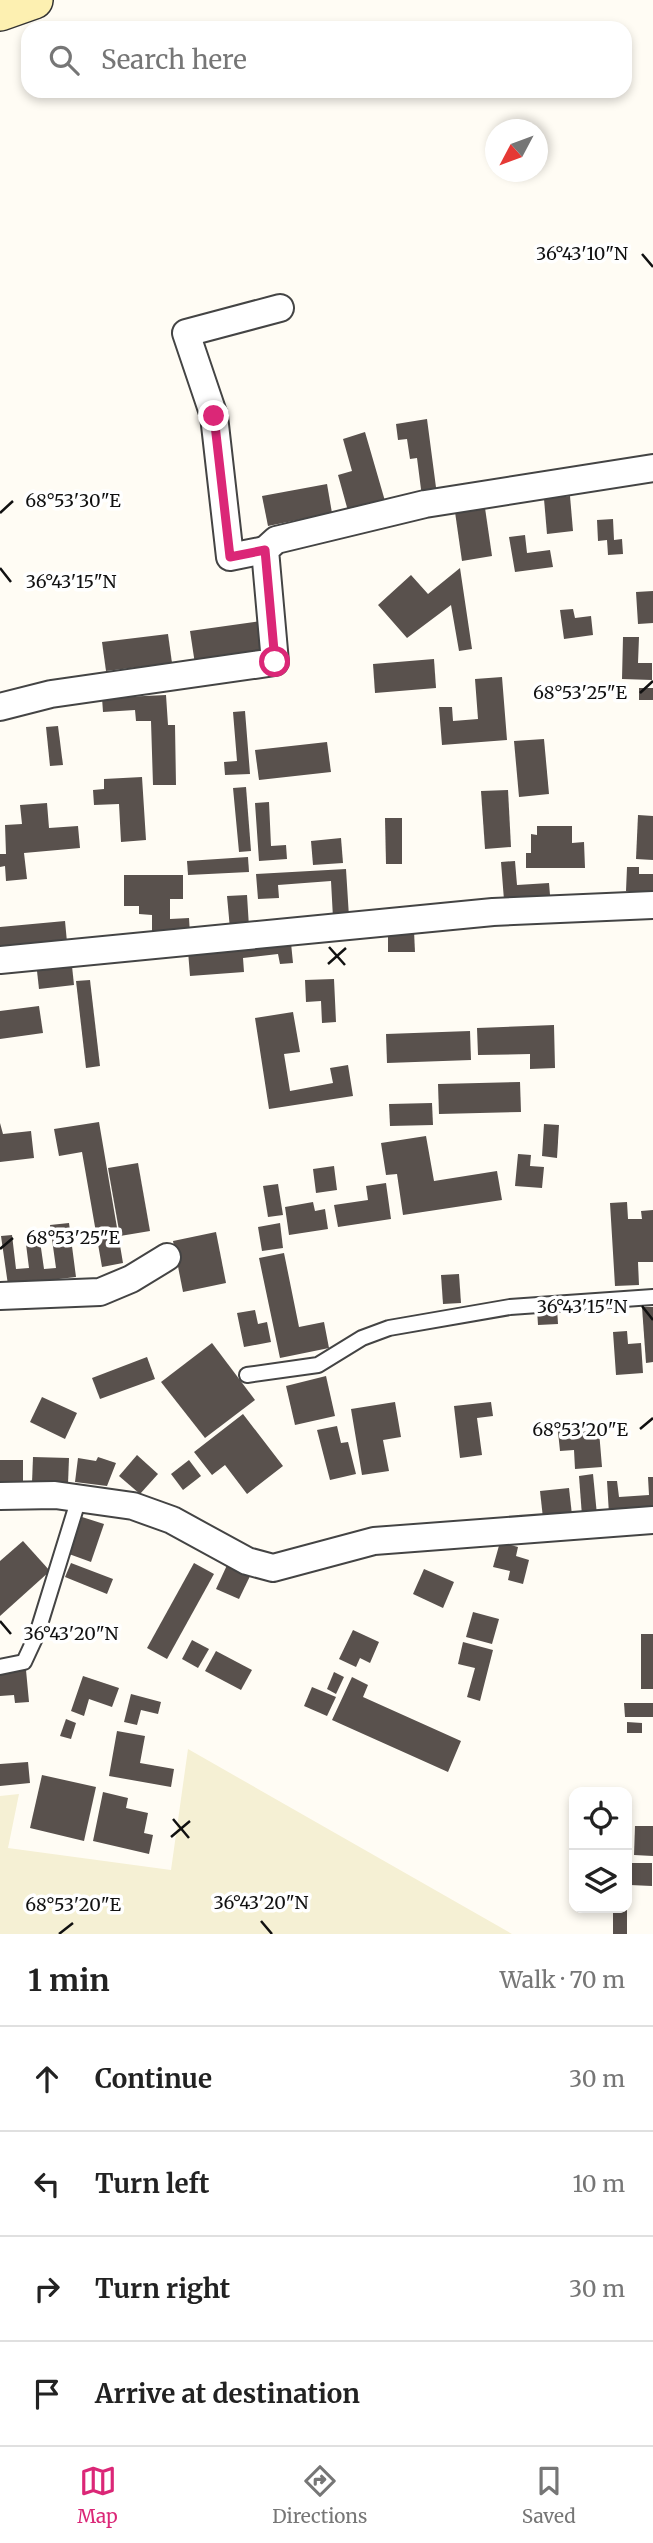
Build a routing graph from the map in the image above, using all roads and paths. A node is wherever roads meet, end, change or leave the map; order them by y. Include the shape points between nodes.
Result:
1 (34, 0) edge
2 (0, 12) edge
3 (280, 308) dead end
4 (653, 468) edge
5 (265, 550) junction
6 (0, 707) edge
7 (653, 905) edge
8 (0, 960) edge
9 (167, 1257) dead end
10 (0, 1296) edge
11 (653, 1297) edge
12 (247, 1375) dead end
13 (0, 1496) edge
14 (79, 1498) junction
15 (653, 1520) edge
16 (0, 1667) edge

1 - 2 main road
3 - 5 street via 186,333 214,416 230,557
4 - 5 street via 425,504 276,540
5 - 6 street via 275,662 51,694
7 - 8 street via 493,912
9 - 10 street via 100,1292
11 - 12 lane via 510,1307 389,1328 362,1338 318,1365
13 - 14 street
14 - 15 street via 133,1506 172,1520 247,1562 273,1568 374,1541
14 - 16 lane via 24,1662

